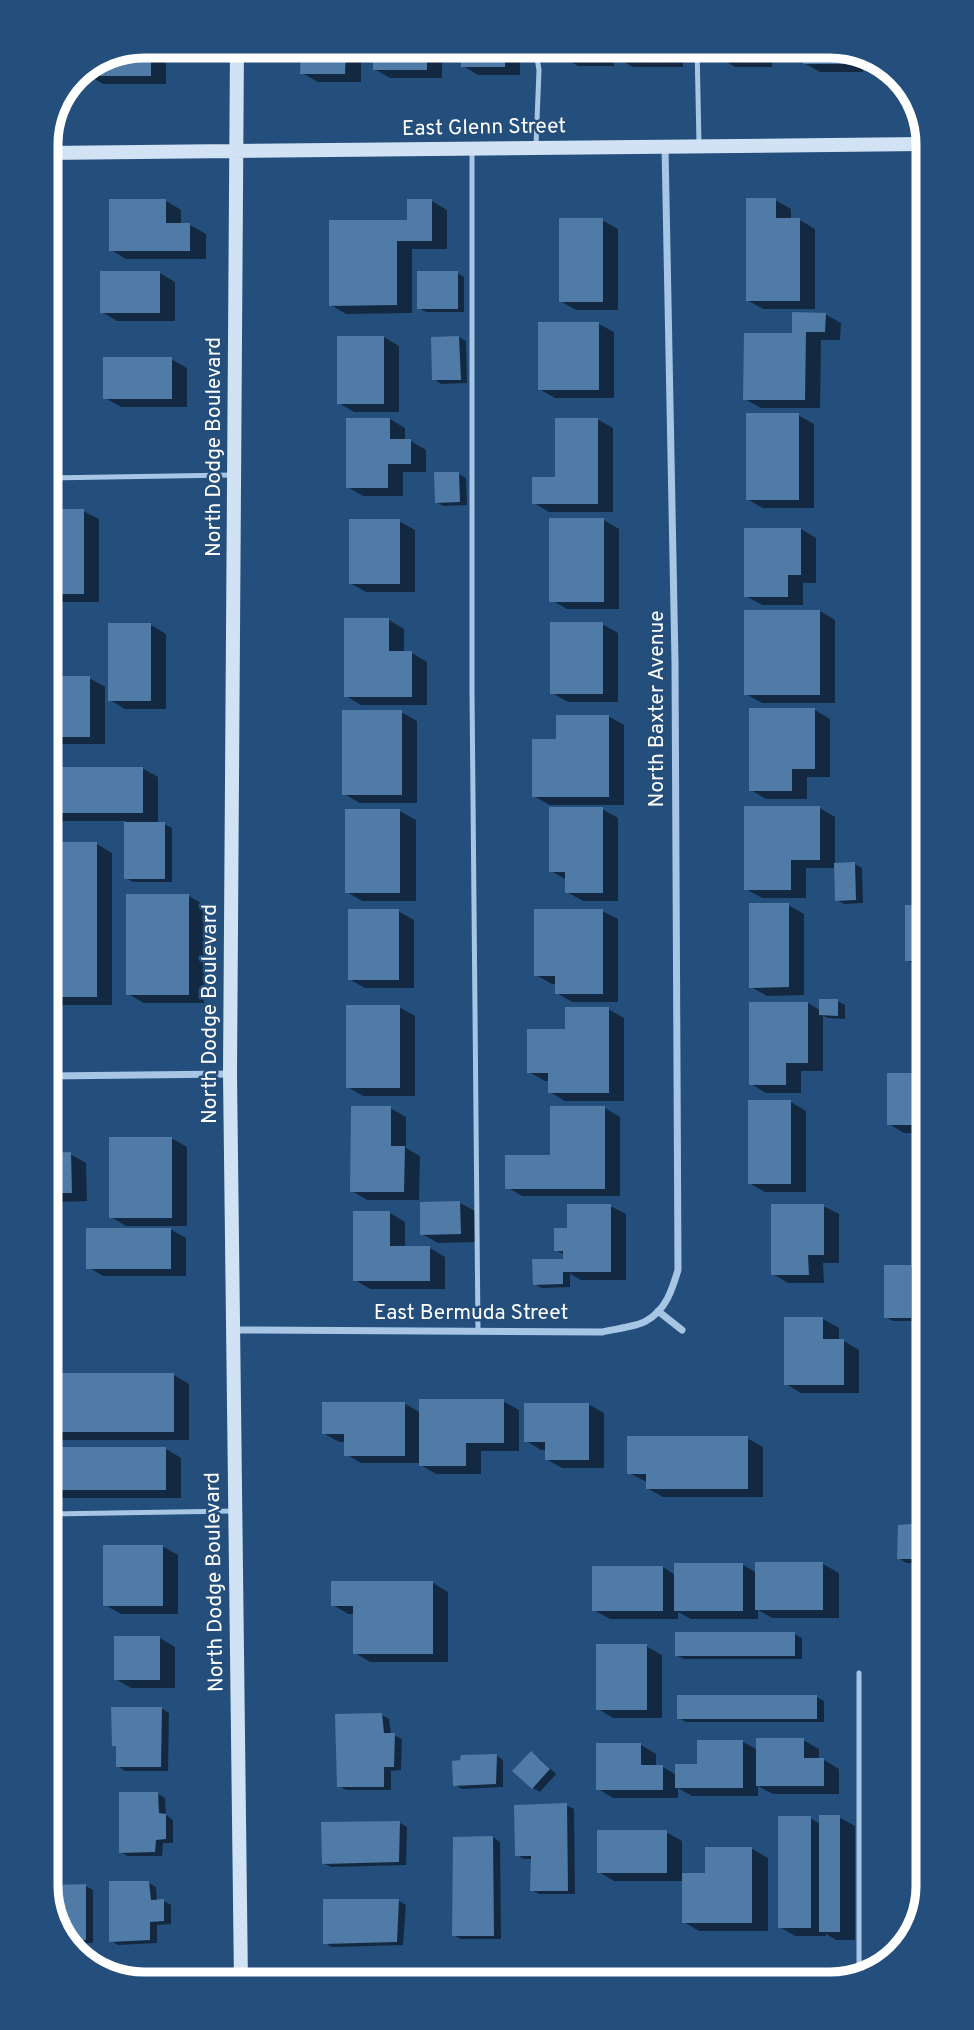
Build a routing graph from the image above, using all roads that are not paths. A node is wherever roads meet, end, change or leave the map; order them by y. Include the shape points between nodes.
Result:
1 (237, 58) edge
2 (537, 58) edge
3 (697, 58) edge
4 (916, 144) edge
5 (699, 146) junction
6 (666, 147) junction
7 (536, 148) junction
8 (472, 149) junction
9 (238, 151) junction
10 (58, 153) edge
11 (235, 475) junction
12 (58, 478) edge
13 (230, 1074) junction
14 (58, 1076) edge
15 (658, 1311) junction
16 (233, 1330) junction
17 (682, 1330) dead end
18 (478, 1331) junction
19 (235, 1511) junction
20 (58, 1514) edge
21 (859, 1673) dead end
22 (859, 1968) edge
23 (241, 1972) edge

1 - 9 street, North Dodge Boulevard
2 - 7 lane
3 - 5 lane
4 - 5 street, East Glenn Street
5 - 6 street, East Glenn Street
6 - 7 street, East Glenn Street
6 - 15 street, North Baxter Avenue via 678,1270 671,1293
7 - 8 street, East Glenn Street
8 - 9 street, East Glenn Street
8 - 18 lane
9 - 10 street, East Glenn Street
9 - 11 street, North Dodge Boulevard
11 - 12 lane
11 - 13 street, North Dodge Boulevard
13 - 14 street
13 - 16 street, North Dodge Boulevard
15 - 17 street
15 - 18 street, East Bermuda Street via 646,1322 602,1332
16 - 18 street, East Bermuda Street
16 - 19 street, North Dodge Boulevard
19 - 20 lane
19 - 23 street, North Dodge Boulevard
21 - 22 lane

